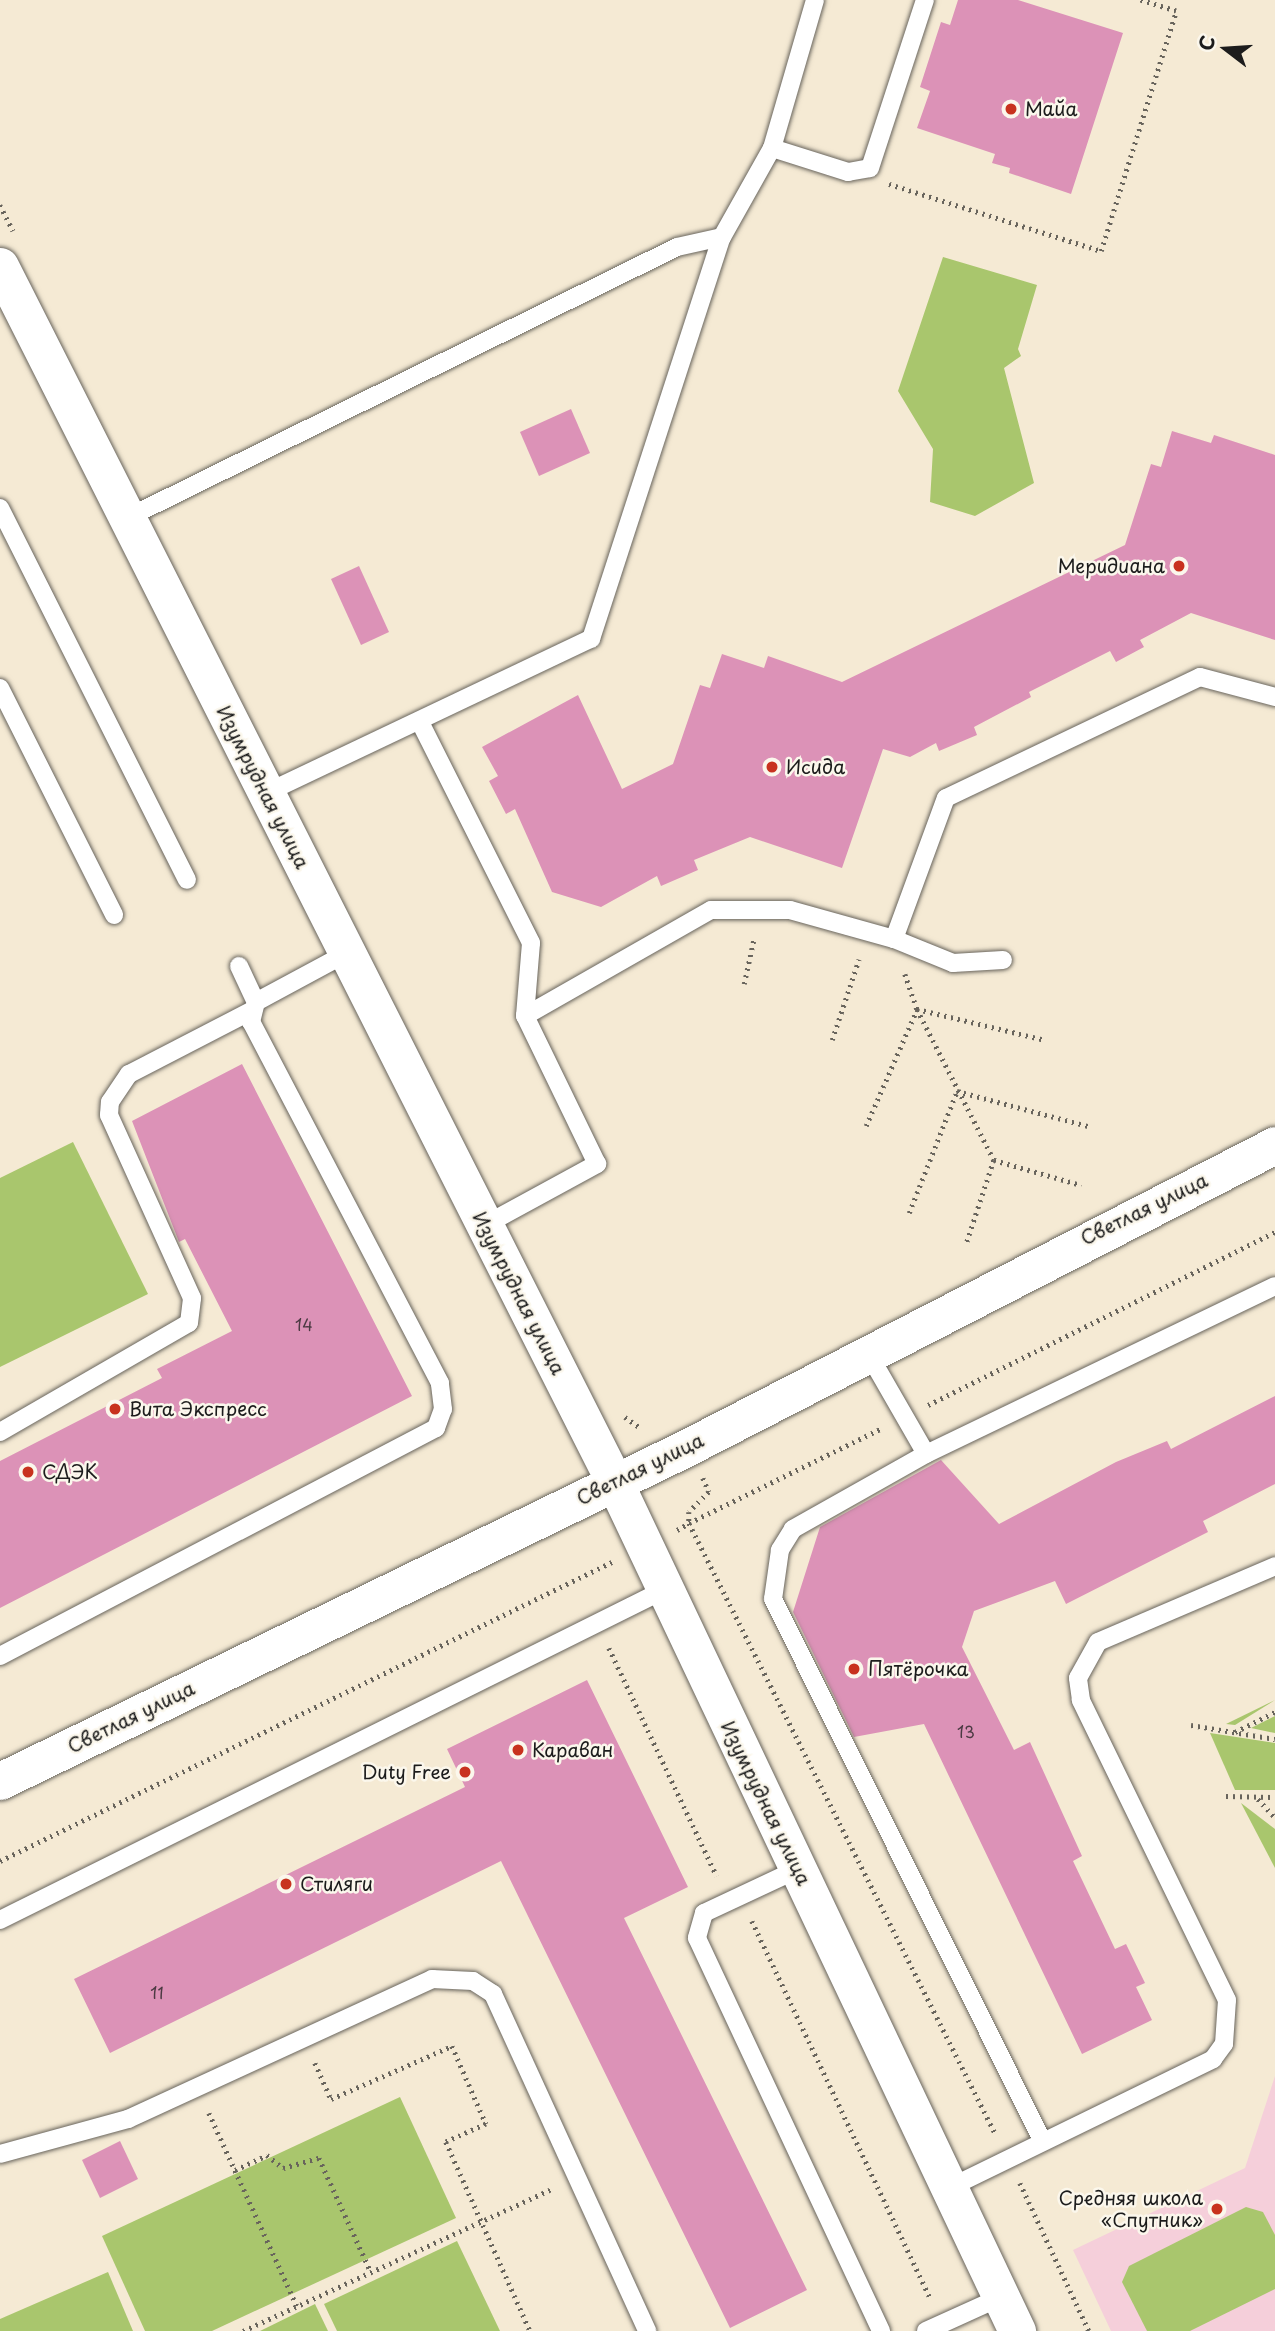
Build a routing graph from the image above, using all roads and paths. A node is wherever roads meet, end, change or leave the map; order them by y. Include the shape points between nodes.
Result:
1 (815, 0) edge
2 (925, 0) edge
3 (1140, 0) edge
4 (772, 148) junction
5 (870, 168) junction
6 (722, 237) junction
7 (0, 265) edge
8 (0, 508) edge
9 (127, 518) junction
10 (0, 688) edge
11 (1275, 697) edge
12 (421, 724) junction
13 (266, 793) junction
14 (187, 880) dead end
15 (114, 915) dead end
16 (758, 924) dead end
17 (894, 939) junction
18 (347, 953) junction
19 (859, 958) dead end
20 (1003, 960) dead end
21 (239, 966) dead end
22 (744, 984) dead end
23 (253, 1006) junction
24 (916, 1009) junction
25 (524, 1016) junction
26 (832, 1040) dead end
27 (1045, 1040) dead end
28 (957, 1091) junction
29 (866, 1126) dead end
30 (1088, 1126) dead end
31 (1275, 1145) edge
32 (994, 1160) junction
33 (1081, 1185) dead end
34 (909, 1213) dead end
35 (485, 1224) junction
36 (1275, 1232) edge
37 (966, 1245) dead end
38 (1275, 1286) edge
39 (868, 1353) junction
40 (905, 1416) junction
41 (0, 1432) edge
42 (926, 1454) junction
43 (614, 1481) junction
44 (689, 1523) junction
45 (644, 1546) junction
46 (1275, 1566) edge
47 (664, 1590) junction
48 (610, 1617) junction
49 (0, 1656) edge
50 (1275, 1712) edge
51 (1191, 1725) dead end
52 (1235, 1732) junction
53 (1275, 1739) edge
54 (0, 1781) edge
55 (1226, 1796) dead end
56 (1275, 1797) edge
57 (1257, 1798) junction
58 (1275, 1816) edge
59 (0, 1861) edge
60 (798, 1869) junction
61 (740, 1896) junction
62 (0, 1920) edge
63 (304, 2038) junction
64 (197, 2087) junction
65 (1043, 2142) junction
66 (0, 2154) edge
67 (1009, 2159) junction
68 (235, 2170) junction
69 (577, 2178) junction
70 (948, 2188) junction
71 (482, 2221) junction
72 (372, 2272) junction
73 (1001, 2297) junction
74 (297, 2306) junction
75 (943, 2323) junction
76 (243, 2331) edge
77 (530, 2331) edge
78 (648, 2331) edge
79 (881, 2331) edge
80 (926, 2331) edge
81 (1017, 2331) edge
82 (1090, 2331) edge

1 - 4 lane
2 - 5 lane
3 - 5 path via 1176,11 1101,251 890,185
4 - 5 lane via 848,172
4 - 6 lane
6 - 9 lane via 677,247
6 - 12 lane via 591,639
7 - 9 street, Изумрудная улица
8 - 14 lane
9 - 13 street, Изумрудная улица
10 - 15 lane
11 - 17 lane via 1200,677 946,798
12 - 13 lane
12 - 25 lane via 531,943
13 - 18 street, Изумрудная улица
16 - 22 path
17 - 20 lane via 953,963
17 - 24 path
17 - 25 lane via 790,910 711,910
18 - 23 lane
18 - 35 street, Изумрудная улица
19 - 26 path
21 - 23 lane
23 - 41 lane via 129,1074 110,1102 109,1115 192,1298 189,1323
23 - 49 lane via 256,1032 440,1383 443,1409 436,1428
24 - 27 path
24 - 28 path
24 - 29 path
25 - 35 lane via 597,1164
28 - 30 path
28 - 32 path
28 - 34 path
31 - 39 street, Светлая улица
32 - 33 path
32 - 37 path
35 - 43 street, Изумрудная улица
36 - 40 path
38 - 42 lane
39 - 40 lane
39 - 43 street, Светлая улица
40 - 42 lane
40 - 44 path
42 - 65 lane via 793,1529 780,1550 772,1599
43 - 45 street, Изумрудная улица
43 - 54 street, Светлая улица
44 - 45 path
44 - 67 path
45 - 47 street, Изумрудная улица
45 - 59 path
46 - 65 lane via 1098,1643 1084,1658 1081,1700 1227,2000 1229,2026 1213,2059
47 - 48 lane
47 - 60 street, Изумрудная улица
48 - 61 path via 602,1634 709,1868
48 - 62 lane
50 - 52 path
51 - 52 path
52 - 53 path
55 - 57 path
56 - 57 path
57 - 58 path
60 - 61 lane
60 - 70 street, Изумрудная улица
61 - 75 path
61 - 79 lane via 704,1913 697,1938
63 - 64 lane
63 - 69 lane via 432,1979 473,1982 493,1994
63 - 71 path via 331,2099 452,2046 486,2124 446,2142
64 - 66 lane via 128,2119
64 - 68 path
65 - 67 lane
67 - 70 lane
67 - 82 path
68 - 72 path via 267,2155 283,2168 319,2158
68 - 74 path
69 - 71 path
69 - 78 lane
70 - 73 street, Изумрудная улица
71 - 72 path
71 - 77 path
72 - 74 path
73 - 75 lane
73 - 81 street, Изумрудная улица
74 - 76 path
75 - 80 lane

